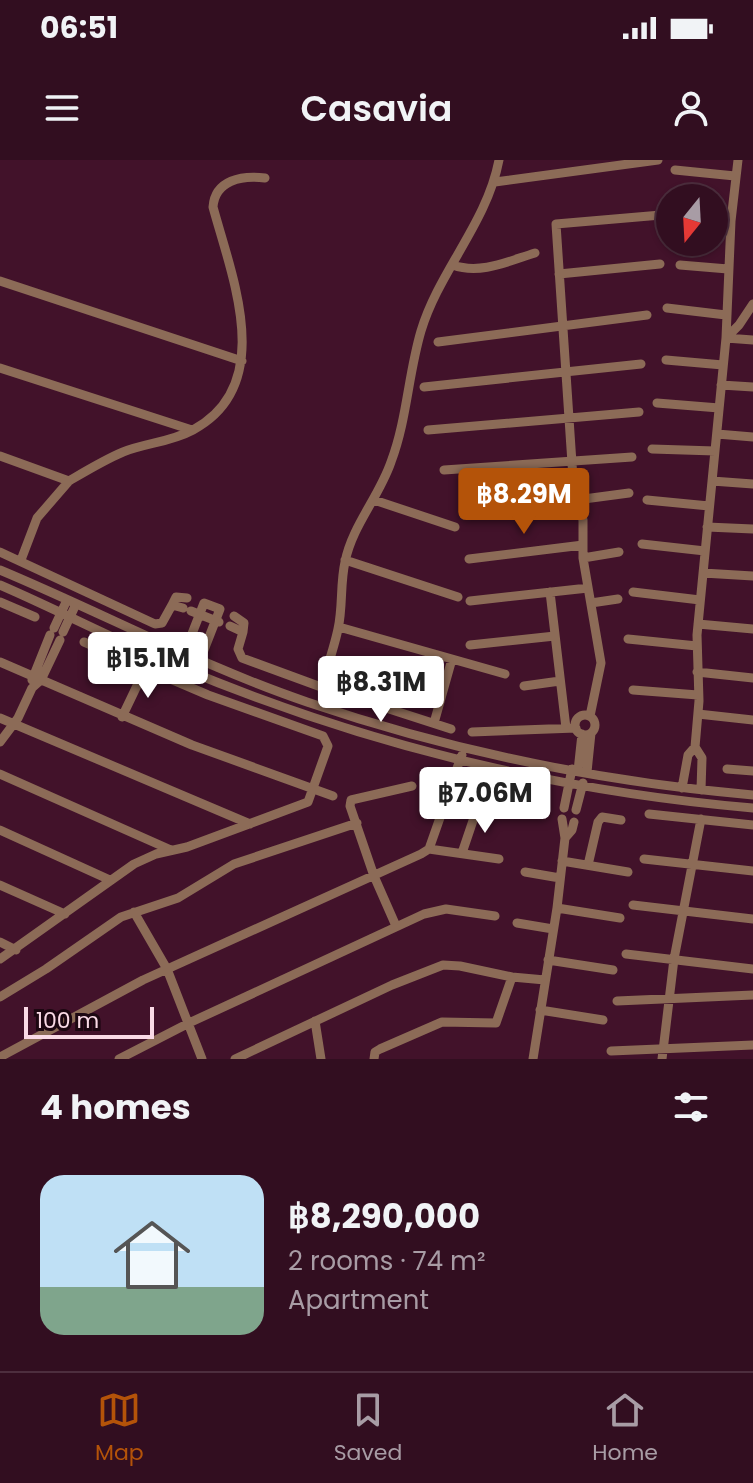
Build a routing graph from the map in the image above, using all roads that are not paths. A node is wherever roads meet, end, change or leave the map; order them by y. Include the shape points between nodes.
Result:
1 (499, 160) edge
2 (658, 160) edge
3 (738, 160) edge
4 (675, 170) dead end
5 (735, 176) junction
6 (265, 178) dead end
7 (495, 182) junction
8 (656, 215) edge
9 (728, 221) edge
10 (731, 221) junction
11 (535, 253) dead end
12 (660, 264) dead end
13 (453, 265) junction
14 (680, 265) dead end
15 (728, 269) junction
16 (559, 274) junction
17 (0, 281) edge
18 (753, 304) edge
19 (667, 308) dead end
20 (647, 315) dead end
21 (726, 315) junction
22 (563, 326) junction
23 (726, 338) junction
24 (753, 340) edge
25 (438, 342) dead end
26 (666, 360) dead end
27 (242, 361) junction
28 (641, 364) dead end
29 (723, 365) junction
30 (0, 368) edge
31 (567, 372) junction
32 (721, 385) junction
33 (424, 387) dead end
34 (753, 387) edge
35 (657, 403) dead end
36 (719, 408) junction
37 (639, 412) dead end
38 (570, 418) junction
39 (192, 430) junction
40 (428, 430) dead end
41 (717, 434) junction
42 (753, 437) edge
43 (652, 449) dead end
44 (715, 451) junction
45 (0, 456) edge
46 (632, 457) dead end
47 (573, 461) junction
48 (444, 470) dead end
49 (69, 481) junction
50 (712, 481) junction
51 (753, 484) edge
52 (629, 493) dead end
53 (374, 500) junction
54 (576, 500) junction
55 (647, 500) dead end
56 (709, 506) junction
57 (464, 515) dead end
58 (455, 527) dead end
59 (707, 527) junction
60 (753, 529) edge
61 (642, 544) dead end
62 (583, 545) junction
63 (705, 551) junction
64 (0, 552) edge
65 (619, 552) dead end
66 (583, 558) junction
67 (469, 559) dead end
68 (21, 560) junction
69 (345, 560) junction
70 (0, 570) edge
71 (703, 573) junction
72 (753, 576) edge
73 (0, 585) edge
74 (588, 588) junction
75 (550, 592) junction
76 (633, 592) dead end
77 (458, 597) dead end
78 (618, 599) dead end
79 (195, 600) junction
80 (700, 600) junction
81 (470, 601) dead end
82 (0, 602) edge
83 (72, 602) junction
84 (591, 603) junction
85 (172, 605) junction
86 (191, 611) junction
87 (65, 616) junction
88 (35, 617) dead end
89 (225, 618) junction
90 (698, 624) junction
91 (339, 627) junction
92 (753, 629) edge
93 (555, 636) junction
94 (628, 639) dead end
95 (84, 642) dead end
96 (470, 645) dead end
97 (697, 646) junction
98 (184, 654) junction
99 (452, 659) junction
100 (201, 660) junction
101 (0, 662) edge
102 (179, 667) junction
103 (145, 669) junction
104 (697, 672) junction
105 (195, 673) junction
106 (505, 674) dead end
107 (36, 678) junction
108 (753, 678) edge
109 (560, 681) junction
110 (524, 686) dead end
111 (321, 687) junction
112 (633, 690) dead end
113 (698, 695) junction
114 (698, 714) junction
115 (590, 716) junction
116 (122, 717) junction
117 (0, 718) edge
118 (753, 720) edge
119 (434, 723) junction
120 (14, 725) junction
121 (451, 729) dead end
122 (579, 731) junction
123 (472, 732) dead end
124 (0, 742) edge
125 (695, 747) junction
126 (465, 749) junction
127 (460, 759) junction
128 (727, 769) dead end
129 (581, 771) junction
130 (753, 771) edge
131 (0, 774) edge
132 (454, 776) dead end
133 (569, 783) junction
134 (412, 786) dead end
135 (582, 786) junction
136 (682, 788) junction
137 (314, 790) junction
138 (701, 790) junction
139 (448, 795) dead end
140 (753, 795) edge
141 (333, 796) dead end
142 (499, 800) dead end
143 (753, 808) edge
144 (576, 810) dead end
145 (649, 814) dead end
146 (701, 819) junction
147 (621, 820) dead end
148 (574, 822) dead end
149 (357, 823) junction
150 (250, 824) junction
151 (753, 825) edge
152 (0, 830) edge
153 (565, 838) junction
154 (429, 849) junction
155 (171, 850) junction
156 (462, 853) junction
157 (499, 859) dead end
158 (644, 859) dead end
159 (562, 861) junction
160 (588, 865) junction
161 (692, 865) junction
162 (753, 871) edge
163 (525, 872) dead end
164 (628, 872) dead end
165 (374, 876) junction
166 (560, 878) junction
167 (110, 880) junction
168 (0, 885) edge
169 (633, 905) dead end
170 (557, 908) junction
171 (684, 911) junction
172 (134, 912) junction
173 (65, 914) junction
174 (495, 916) dead end
175 (620, 918) dead end
176 (753, 919) edge
177 (517, 923) dead end
178 (396, 926) junction
179 (553, 929) junction
180 (0, 942) edge
181 (16, 950) junction
182 (626, 954) dead end
183 (0, 959) edge
184 (674, 959) junction
185 (548, 960) junction
186 (167, 969) junction
187 (753, 969) edge
188 (613, 970) dead end
189 (512, 977) junction
190 (545, 980) junction
191 (753, 995) edge
192 (0, 997) edge
193 (668, 999) junction
194 (617, 1001) dead end
195 (540, 1010) junction
196 (603, 1020) dead end
197 (315, 1021) junction
198 (189, 1023) junction
199 (753, 1045) edge
200 (611, 1051) dead end
201 (663, 1054) edge
202 (0, 1057) edge
203 (119, 1059) edge
204 (202, 1059) edge
205 (235, 1059) edge
206 (321, 1059) edge
207 (374, 1059) edge
208 (533, 1059) edge

1 - 7 street
2 - 7 street
3 - 5 street
4 - 5 street
5 - 10 street
6 - 27 street via 239,178 214,197 242,329
7 - 13 street
8 - 16 street via 556,224
9 - 10 street
10 - 15 street
11 - 13 street via 479,269
12 - 16 street
13 - 53 street via 420,333 400,439
14 - 15 street
15 - 21 street
16 - 22 street
17 - 27 street
18 - 23 street
19 - 21 street
20 - 22 street
21 - 23 street
22 - 25 street
22 - 31 street
23 - 24 street
23 - 29 street
26 - 29 street
27 - 39 street via 224,403
28 - 31 street
29 - 32 street
30 - 39 street
31 - 33 street
31 - 38 street
32 - 34 street
32 - 36 street
35 - 36 street
36 - 41 street
37 - 38 street
38 - 40 street
38 - 47 street
39 - 49 street via 125,451
41 - 42 street
41 - 44 street
43 - 44 street
44 - 50 street
45 - 49 street
46 - 47 street
47 - 48 street
47 - 54 street
49 - 68 street via 37,518
50 - 51 street
50 - 56 street
52 - 54 street
53 - 58 street
53 - 69 street
54 - 57 street
54 - 62 street
55 - 56 street
56 - 59 street
59 - 60 street
59 - 63 street
61 - 63 street
62 - 66 street
62 - 67 street
63 - 71 street
64 - 68 street
65 - 66 street
66 - 74 street
68 - 85 street via 155,624 166,620
69 - 77 street
69 - 91 street
70 - 83 street
71 - 72 street
71 - 80 street
73 - 87 street
74 - 75 street
74 - 84 street
75 - 81 street
75 - 93 street
76 - 80 street
78 - 84 street
79 - 85 street via 176,597
79 - 86 street
79 - 89 street
80 - 90 street
82 - 88 street
83 - 87 street
83 - 98 street
84 - 115 street via 601,663
85 - 86 street
86 - 89 street
86 - 98 street
87 - 102 street
87 - 107 street
89 - 100 street
89 - 111 street via 244,623 238,649 242,658
90 - 92 street
90 - 97 street
91 - 99 street
91 - 111 street
93 - 96 street
93 - 109 street
94 - 97 street
95 - 103 street
97 - 104 street
98 - 100 street
98 - 102 street
99 - 106 street
99 - 119 street
100 - 105 street
100 - 126 street via 306,701
101 - 107 street
102 - 105 street
103 - 116 street
103 - 137 street via 323,736 328,746
104 - 108 street
104 - 113 street
105 - 127 street via 304,715
107 - 116 street
107 - 120 street
109 - 110 street
109 - 122 street
111 - 119 street
112 - 113 street
113 - 114 street
114 - 118 street
114 - 125 street
115 - 122 street via 578,718
115 - 122 street via 595,725
116 - 137 street
117 - 120 street
119 - 121 street
120 - 124 street
120 - 150 street
122 - 123 street
122 - 129 street
125 - 136 street via 688,755
125 - 138 street via 702,758
126 - 127 street
126 - 129 street
127 - 132 street
127 - 133 street
128 - 130 street
129 - 133 street
129 - 135 street
129 - 136 street
131 - 155 street
133 - 135 street
133 - 153 street
134 - 149 street via 351,800
135 - 143 street
135 - 144 street
136 - 138 street
137 - 141 street
137 - 150 street via 308,802
138 - 140 street
139 - 154 street
142 - 156 street via 481,797
145 - 146 street
146 - 151 street
146 - 161 street
147 - 160 street via 602,817 598,822
148 - 153 street
149 - 165 street
149 - 172 street via 234,864 178,898
150 - 155 street
152 - 167 street
153 - 159 street
154 - 156 street
154 - 165 street
155 - 167 street
156 - 157 street
158 - 161 street
159 - 160 street
159 - 166 street
160 - 164 street
161 - 162 street
161 - 171 street
163 - 166 street
165 - 178 street
165 - 186 street
166 - 170 street
167 - 173 street
168 - 173 street
169 - 171 street
170 - 175 street
170 - 179 street
171 - 176 street
171 - 184 street
172 - 186 street
172 - 192 street
173 - 181 street
174 - 178 street via 446,909
177 - 179 street
178 - 198 street
179 - 185 street
180 - 181 street
181 - 183 street
182 - 184 street
184 - 187 street
184 - 193 street
185 - 188 street
185 - 190 street
186 - 198 street
186 - 202 street
189 - 190 street
189 - 197 street via 443,965
189 - 207 street via 496,1023 442,1022 380,1049
190 - 195 street
191 - 193 street
193 - 194 street
193 - 201 street
195 - 196 street
195 - 208 street
197 - 205 street
197 - 206 street
198 - 203 street
198 - 204 street
199 - 201 street
200 - 201 street

